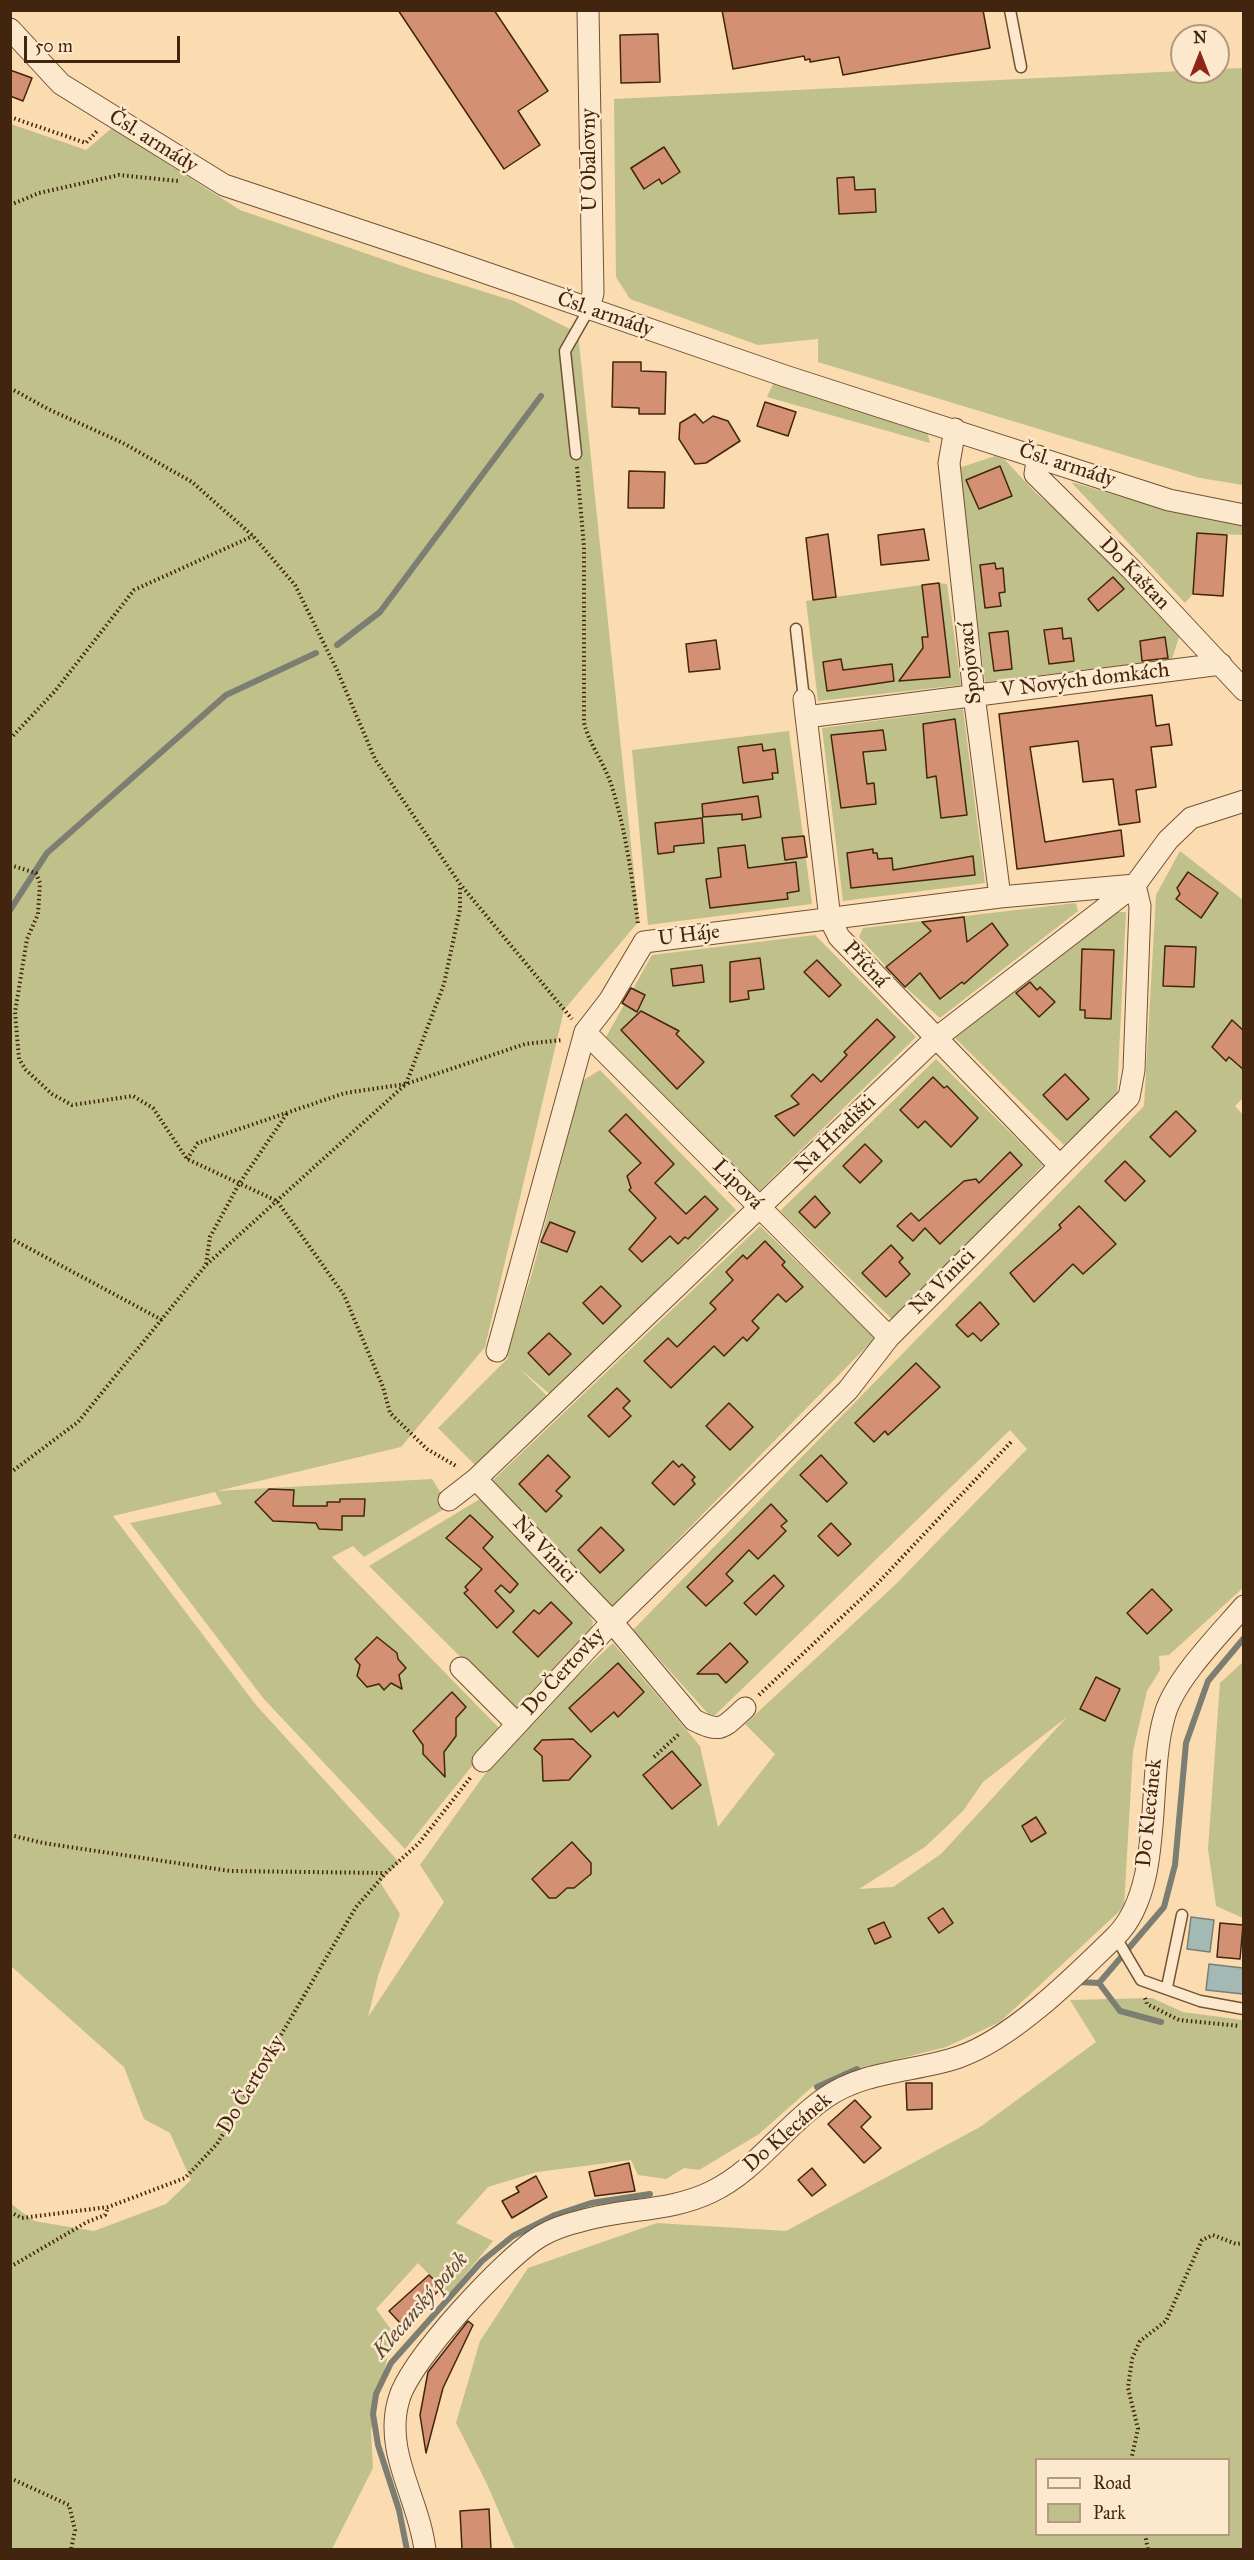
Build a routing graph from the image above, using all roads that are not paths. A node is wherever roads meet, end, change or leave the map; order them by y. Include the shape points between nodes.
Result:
1 (588, 10) edge
2 (1010, 10) edge
3 (10, 29) edge
4 (1021, 67) dead end
5 (589, 309) junction
6 (955, 429) junction
7 (576, 454) road end
8 (1038, 456) junction
9 (1244, 515) edge
10 (796, 630) dead end
11 (1221, 664) junction
12 (1244, 690) edge
13 (974, 695) junction
14 (805, 708) junction
15 (1244, 801) edge
16 (1135, 885) junction
17 (1000, 897) junction
18 (830, 919) junction
19 (585, 1032) junction
20 (935, 1039) junction
21 (1060, 1166) junction
22 (760, 1208) junction
23 (889, 1337) junction
24 (497, 1351) dead end
25 (476, 1479) junction
26 (449, 1500) dead end
27 (1244, 1606) edge
28 (612, 1622) junction
29 (461, 1668) dead end
30 (745, 1708) road end
31 (516, 1723) junction
32 (483, 1761) road end
33 (1182, 1915) dead end
34 (1115, 1936) junction
35 (1167, 1987) junction
36 (1244, 2009) edge
37 (425, 2550) edge

1 - 5 street, U Obalovny via 593,293
2 - 4 lane
3 - 5 street, Čsl. armády via 61,84 224,185
5 - 6 street, Čsl. armády
5 - 7 lane via 565,351
6 - 8 street, Čsl. armády
6 - 13 street, Spojovací via 949,463
8 - 9 street, Čsl. armády via 1169,500
8 - 11 street, Do Kaštan via 1035,474
10 - 14 lane
11 - 12 street, Do Kaštan
11 - 13 street, V Nových domkách
13 - 14 street, V Nových domkách
13 - 17 street, Spojovací
14 - 18 street, Příčná
15 - 16 street, Na Hradišti via 1191,818 1168,840
16 - 17 street, U Háje
16 - 20 street, Na Hradišti
16 - 21 street, Na Vinici via 1140,906 1134,1070 1129,1097
17 - 18 street, U Háje
18 - 19 street, U Háje via 644,942 609,1001
18 - 20 street, Příčná via 839,937
19 - 22 street, Lipová
19 - 24 street, U Háje
20 - 21 street, Příčná
20 - 22 street, Na Hradišti
21 - 23 street, Na Vinici
22 - 23 street, Lipová
22 - 25 street, Na Hradišti
23 - 28 street, Na Vinici via 848,1390
25 - 26 street, Na Hradišti
25 - 28 street, Na Vinici
27 - 34 street, Do Klecánek via 1198,1658 1166,1710 1155,1759 1149,1847 1140,1899 1128,1923
28 - 30 street, Na Vinici via 694,1720 712,1729 725,1726
28 - 31 street, Do Čertovky
29 - 31 street, Do Čertovky
31 - 32 street, Do Čertovky
33 - 35 lane
34 - 35 lane via 1141,1980
34 - 37 street, Do Klecánek via 1024,2020 996,2040 959,2057 875,2076 840,2089 728,2184 671,2206 583,2220 543,2235 518,2252 423,2357 399,2397 394,2418 396,2450 423,2532
35 - 36 lane via 1200,2001

